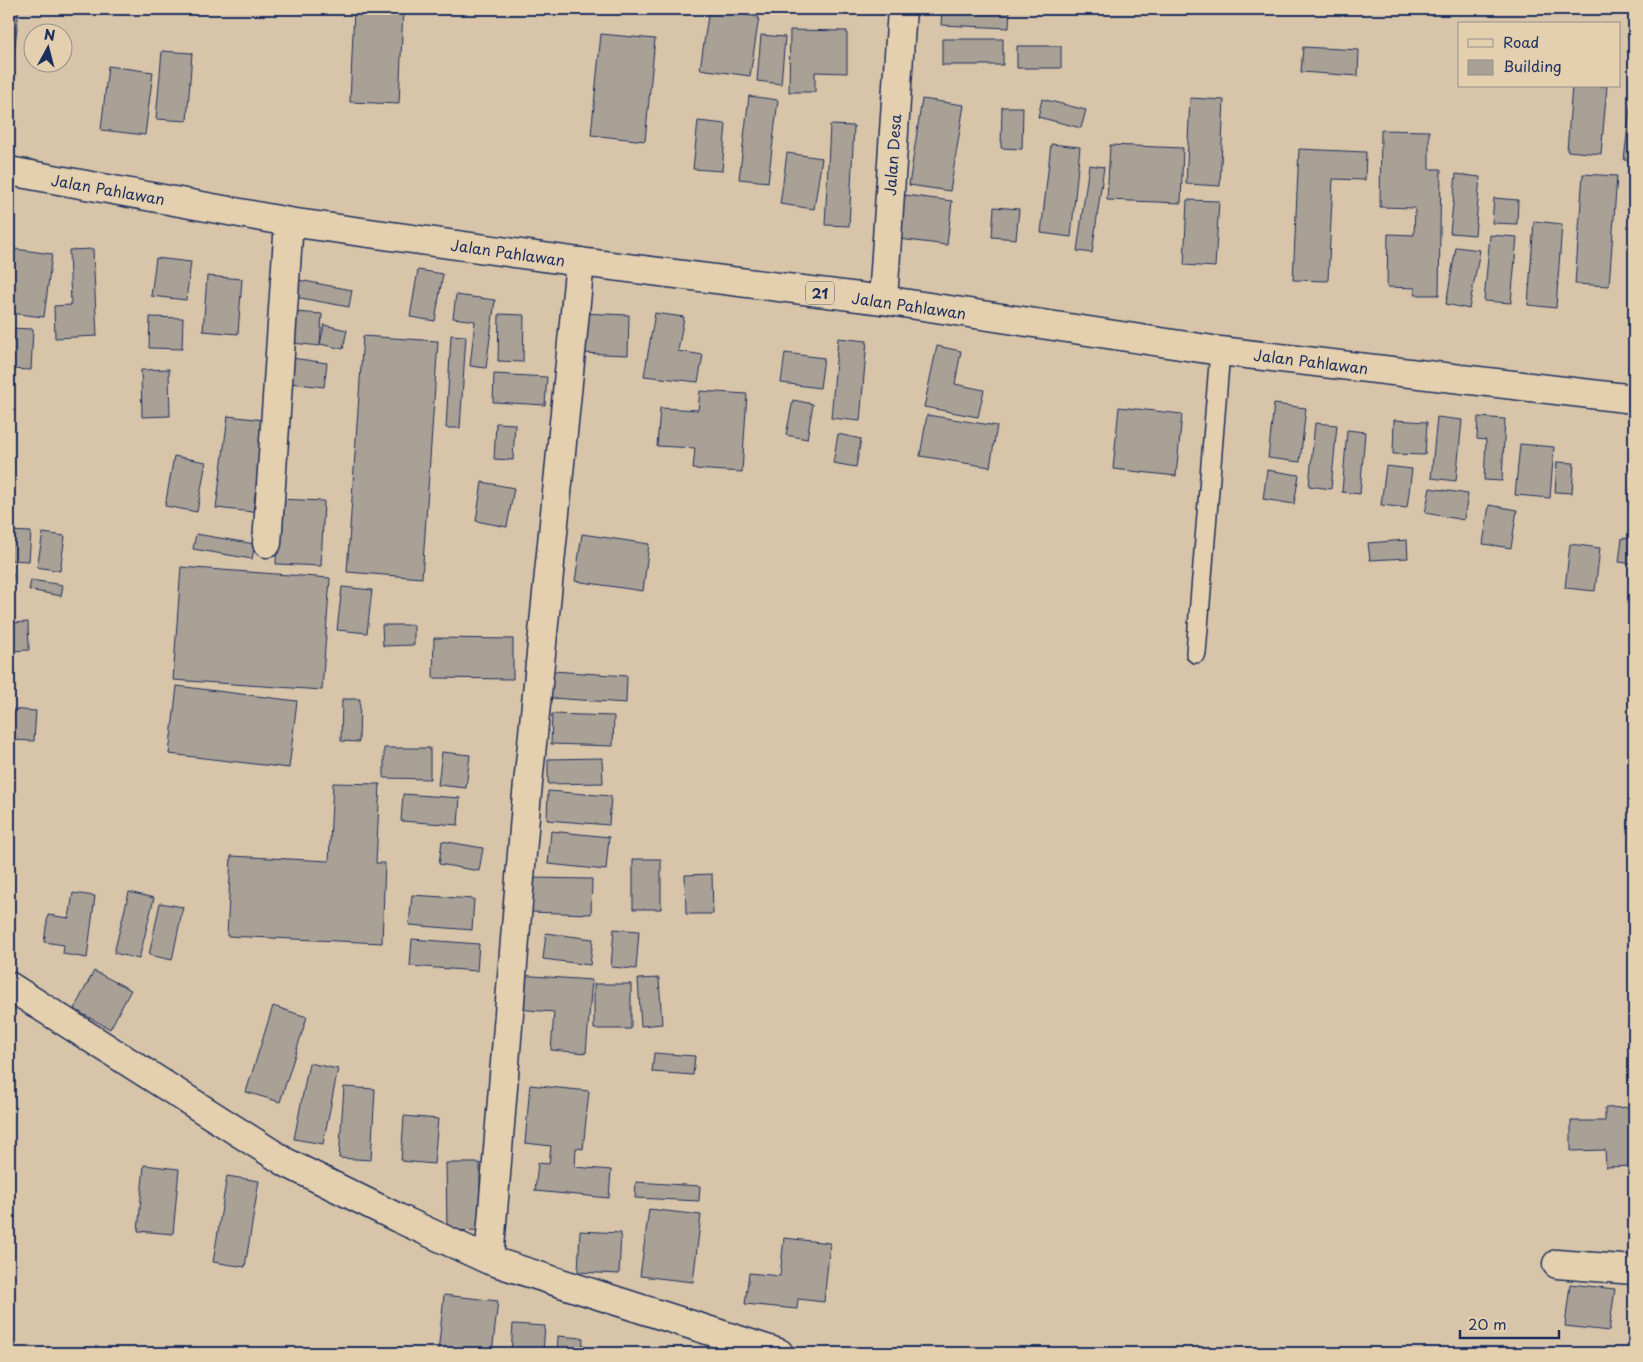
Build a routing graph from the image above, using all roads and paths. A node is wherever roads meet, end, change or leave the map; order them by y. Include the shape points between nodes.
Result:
1 (902, 9) edge
2 (9, 170) edge
3 (289, 222) junction
4 (580, 262) junction
5 (883, 300) junction
6 (1220, 351) junction
7 (1634, 399) edge
8 (267, 543) dead end
9 (1196, 653) dead end
10 (9, 986) edge
11 (489, 1260) junction
12 (1557, 1264) dead end
13 (1634, 1270) edge
14 (779, 1353) edge

1 - 5 main road, Jalan Desa
2 - 3 main road, Jalan Pahlawan / 21
3 - 4 main road, Jalan Pahlawan / 21
3 - 8 main road
4 - 5 main road, Jalan Pahlawan / 21
4 - 11 main road via 527,794
5 - 6 main road, Jalan Pahlawan / 21
6 - 7 main road, Jalan Pahlawan / 21
6 - 9 lane
10 - 11 main road via 287,1163
11 - 14 main road
12 - 13 main road

